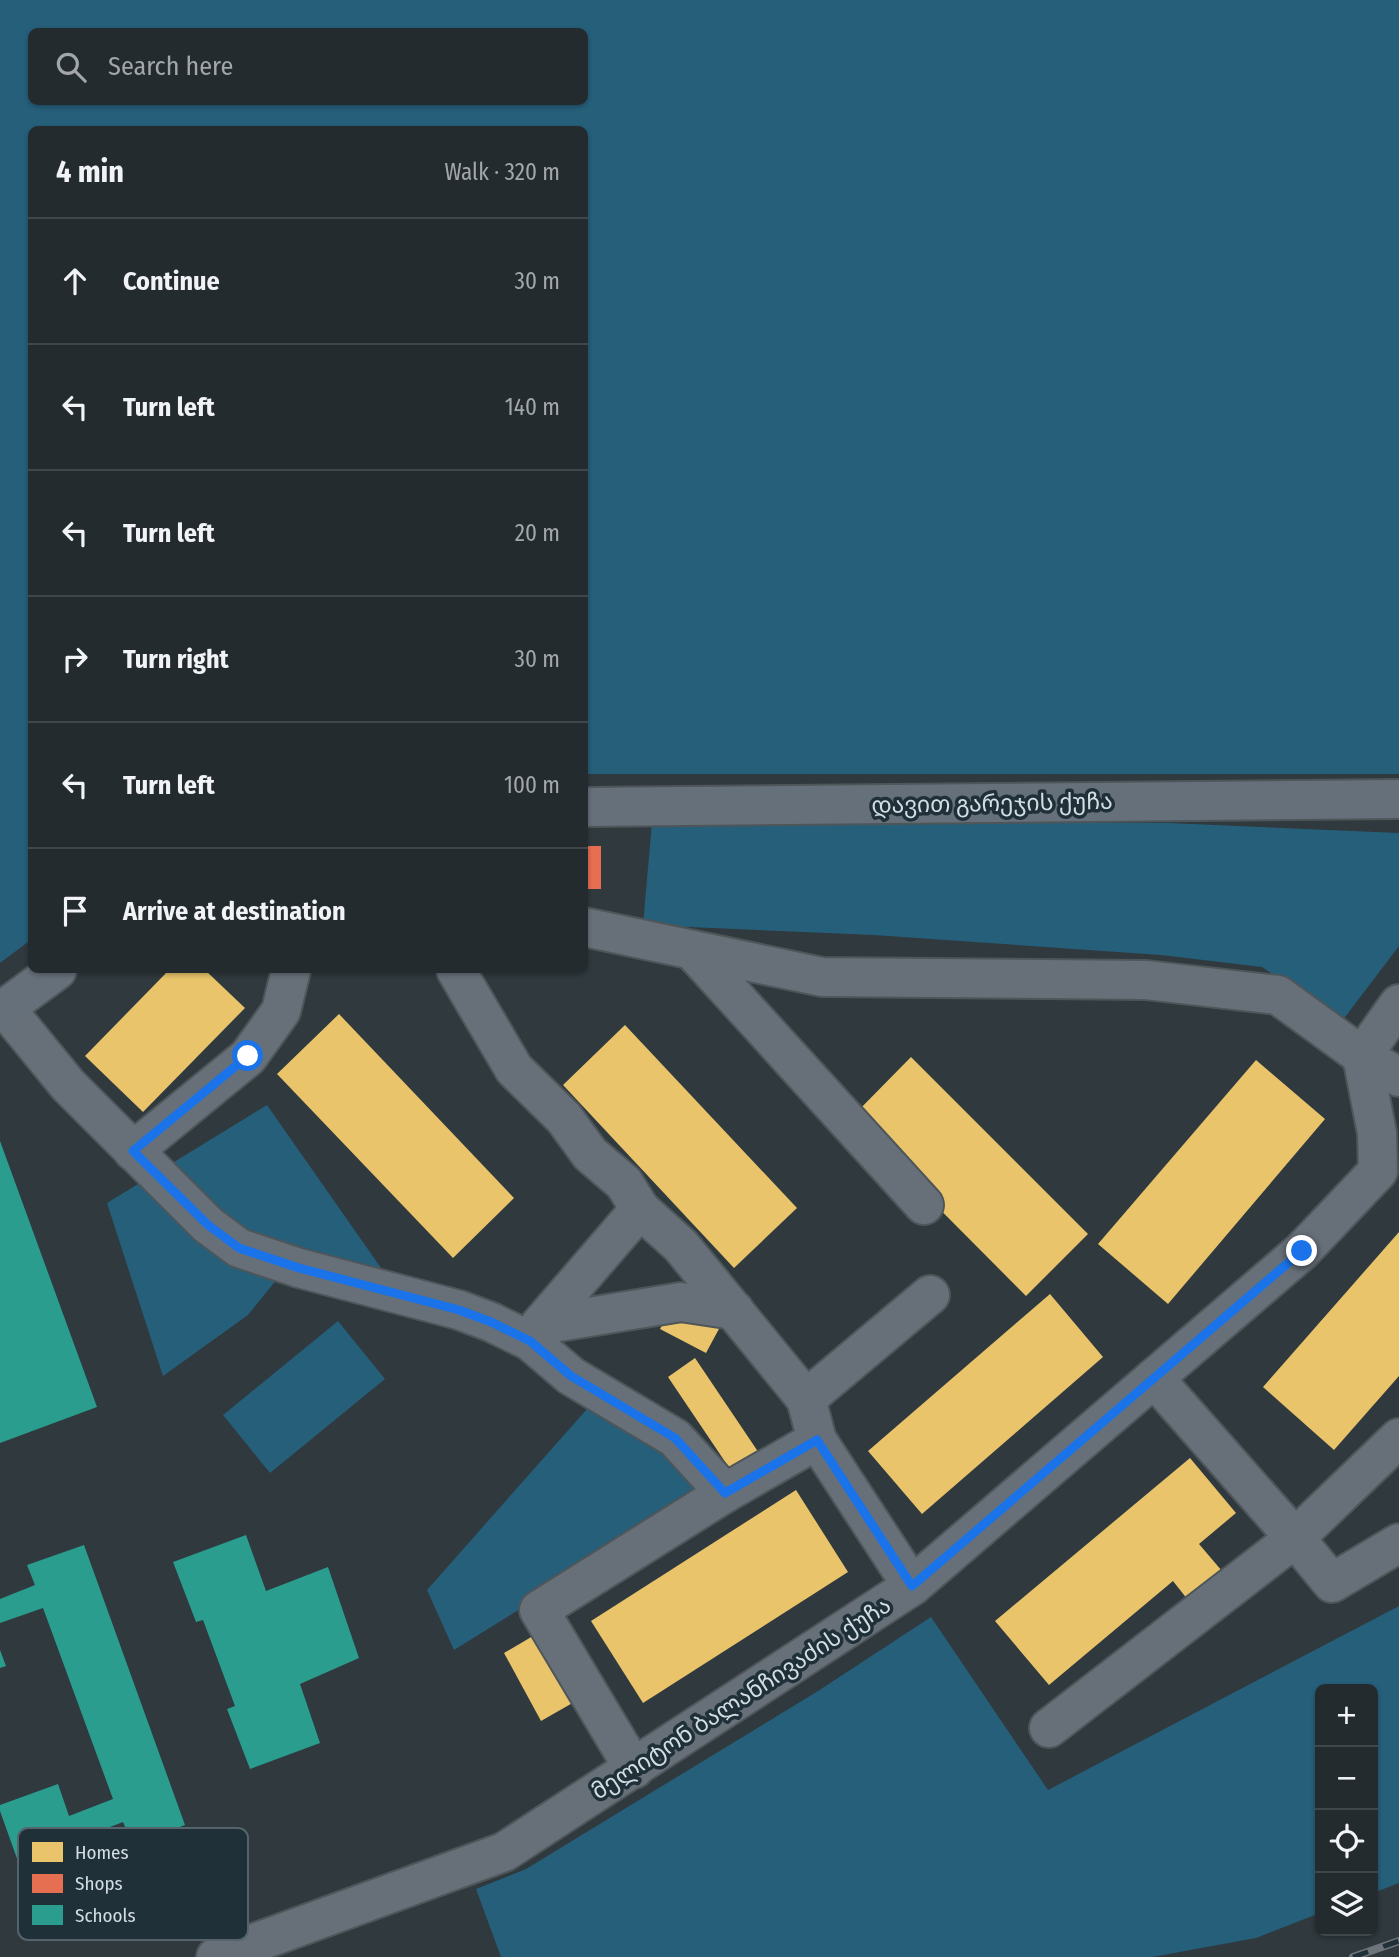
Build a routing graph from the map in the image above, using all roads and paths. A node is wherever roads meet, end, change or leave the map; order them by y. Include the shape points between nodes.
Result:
1 (1399, 799) edge
2 (588, 807) edge
3 (588, 928) edge
4 (692, 950) junction
5 (53, 973) edge
6 (289, 973) edge
7 (458, 973) edge
8 (1399, 1004) edge
9 (3, 1010) edge
10 (1362, 1056) junction
11 (1399, 1077) edge
12 (133, 1151) junction
13 (924, 1205) dead end
14 (640, 1209) junction
15 (930, 1295) dead end
16 (734, 1310) junction
17 (535, 1333) junction
18 (1154, 1378) junction
19 (806, 1399) junction
20 (1399, 1438) edge
21 (817, 1440) junction
22 (725, 1493) junction
23 (1295, 1538) junction
24 (1399, 1543) edge
25 (912, 1586) junction
26 (1049, 1728) dead end
27 (634, 1769) junction
28 (216, 1957) edge

1 - 2 main road, დავით გარეჯის ქუჩა
3 - 4 street
4 - 10 street via 822,977 1146,979 1278,995
4 - 13 street
5 - 9 main road
6 - 12 street via 281,1011 248,1056
7 - 14 street via 514,1069 564,1118 590,1154 624,1183
8 - 10 street
9 - 12 street
10 - 11 street
10 - 18 street, მელიტონ ბალანჩივაძის ქუჩა via 1377,1133 1378,1171 1302,1251
12 - 17 street via 208,1225 239,1248
14 - 16 street via 681,1246
14 - 17 street
15 - 19 street
16 - 17 street via 681,1302
16 - 19 street
17 - 22 street via 571,1376 675,1438
18 - 23 street
18 - 25 street, მელიტონ ბალანჩივაძის ქუჩა
19 - 21 street
20 - 23 street
21 - 22 street
21 - 25 street
22 - 27 street via 539,1611
23 - 24 street via 1332,1583
23 - 26 street
25 - 27 street, მელიტონ ბალანჩივაძის ქუჩა
27 - 28 street, მელიტონ ბალანჩივაძის ქუჩა via 504,1852

